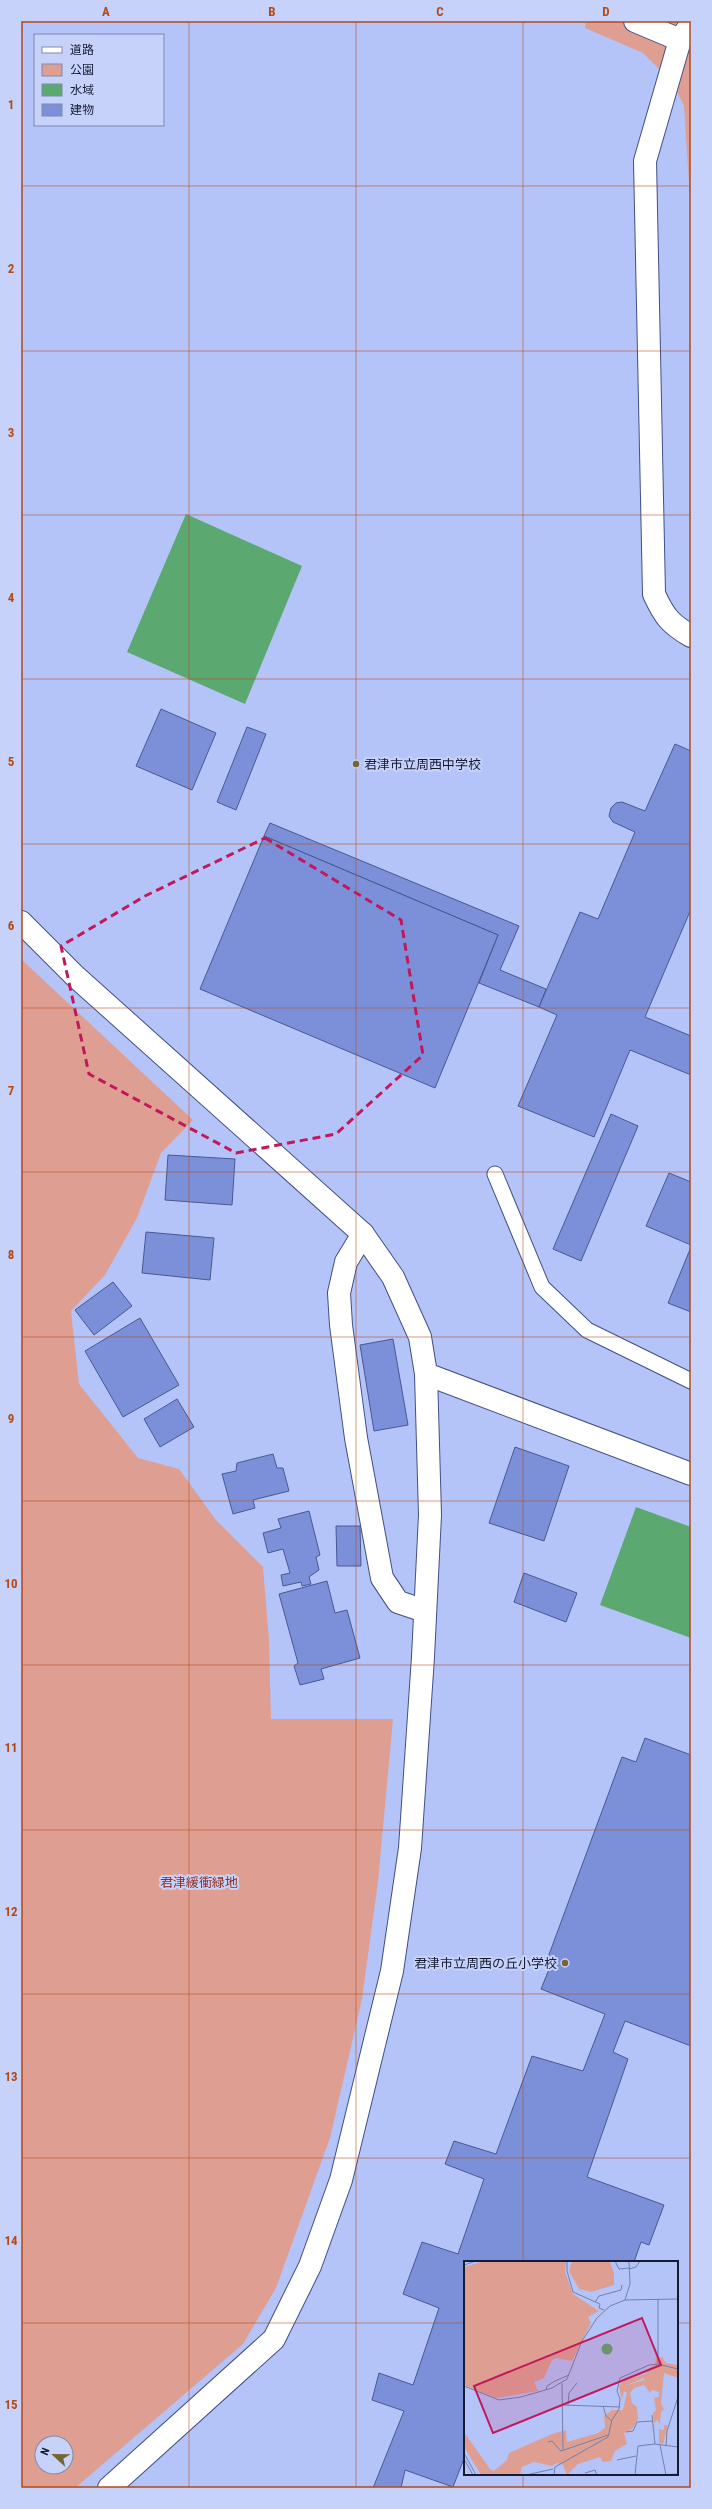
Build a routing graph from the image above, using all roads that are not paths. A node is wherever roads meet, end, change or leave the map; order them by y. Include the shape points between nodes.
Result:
1 (634, 21) edge
2 (686, 32) edge
3 (691, 636) edge
4 (21, 922) edge
5 (495, 1174) dead end
6 (363, 1234) junction
7 (426, 1374) junction
8 (691, 1381) edge
9 (691, 1474) edge
10 (425, 1611) junction
11 (109, 2488) edge

1 - 2 street
2 - 3 street via 644,161 654,594 674,626
4 - 6 street via 75,976
5 - 8 lane via 542,1287 587,1330
6 - 7 street via 393,1277 420,1337
6 - 10 street via 346,1262 339,1293 358,1453 382,1578 398,1602
7 - 9 street
7 - 10 street via 430,1515
10 - 11 street via 410,1848 392,1971 341,2180 310,2266 274,2338

